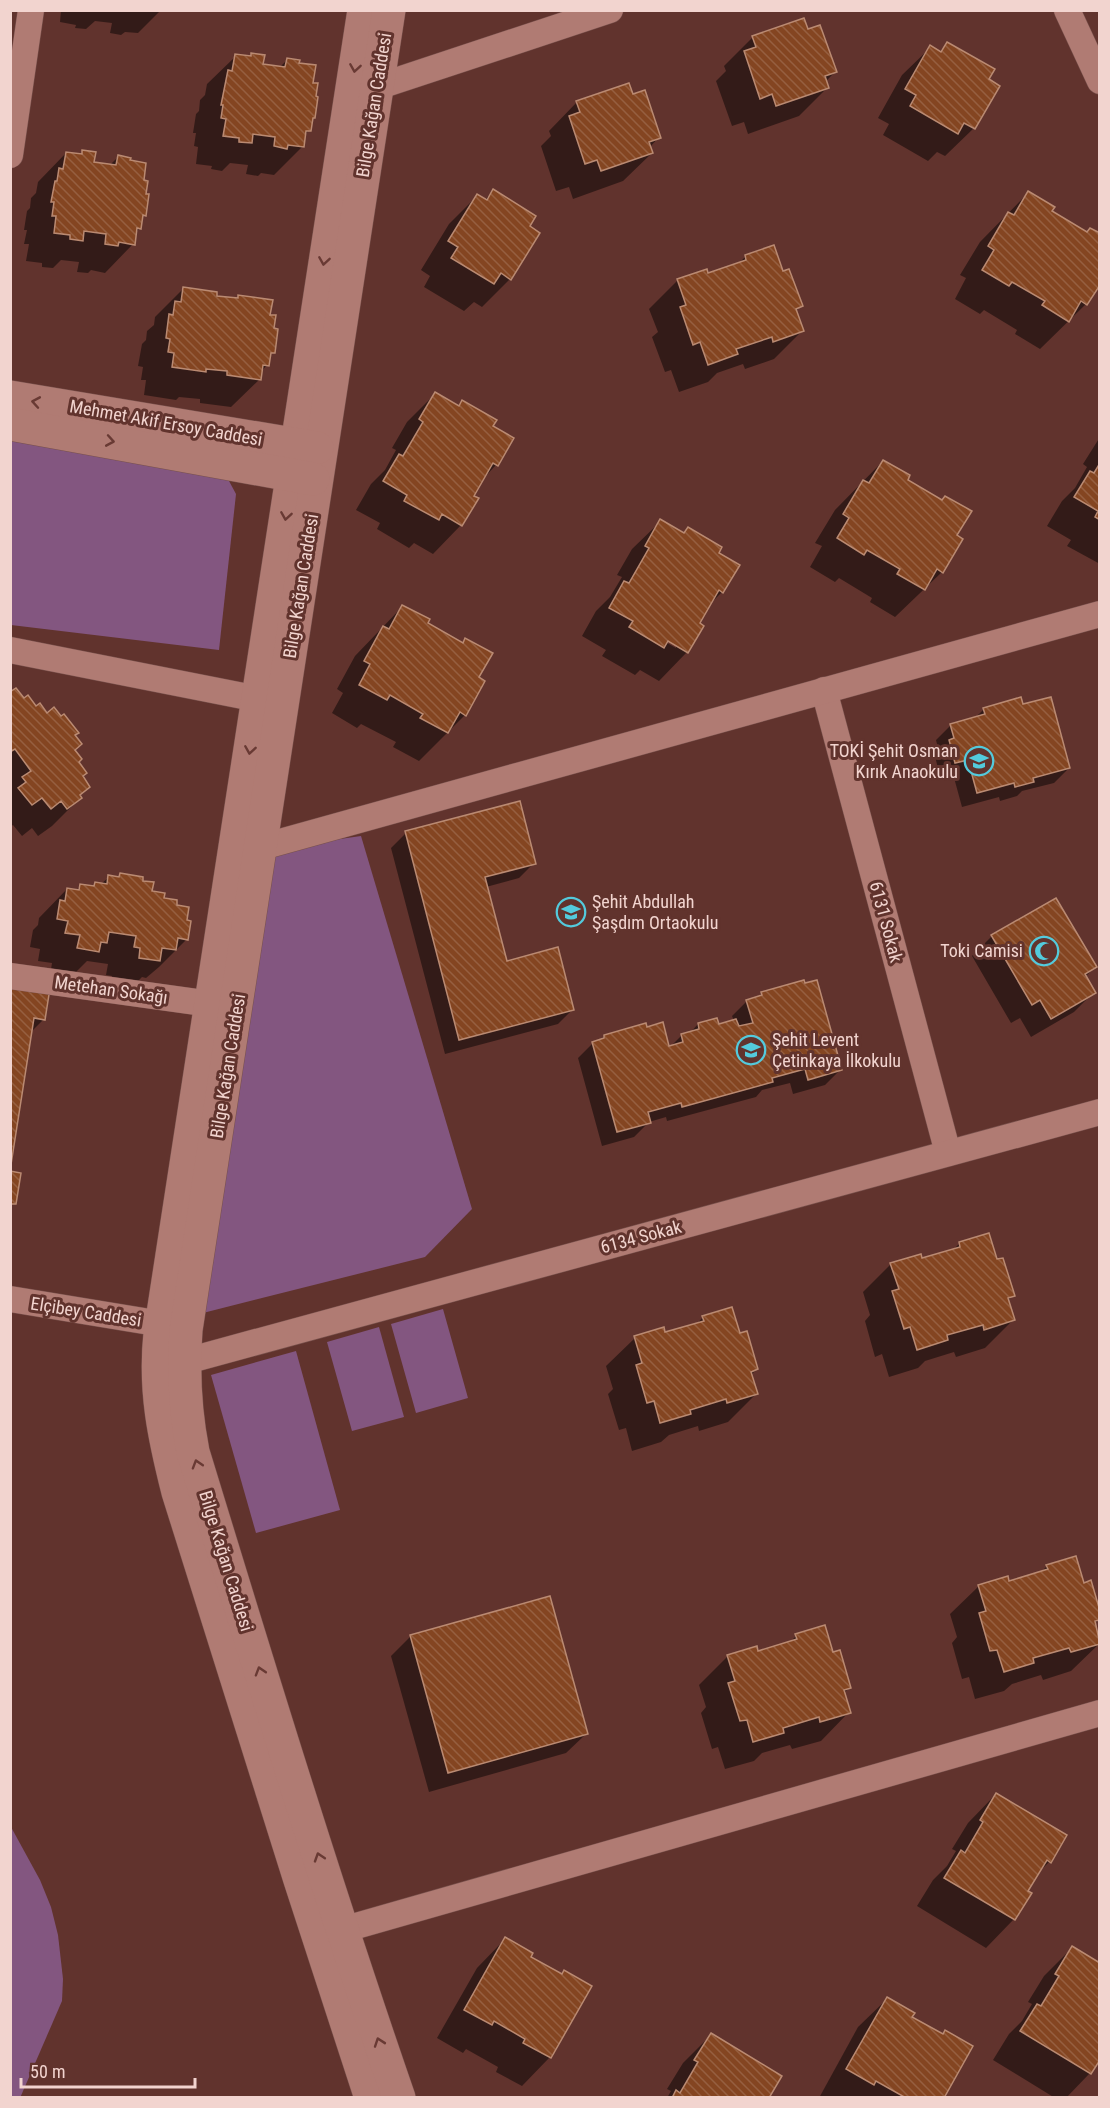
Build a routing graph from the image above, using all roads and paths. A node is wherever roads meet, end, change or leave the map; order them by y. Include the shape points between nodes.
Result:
1 (32, 10) edge
2 (364, 10) edge
3 (389, 10) edge
4 (610, 10) edge
5 (1067, 10) edge
6 (1100, 81) edge
7 (377, 87) junction
8 (10, 155) edge
9 (10, 397) edge
10 (10, 424) edge
11 (307, 462) junction
12 (1100, 614) edge
13 (10, 650) edge
14 (824, 690) junction
15 (258, 699) junction
16 (262, 847) junction
17 (10, 976) edge
18 (211, 1004) junction
19 (1100, 1112) edge
20 (948, 1153) junction
21 (10, 1299) edge
22 (162, 1324) junction
23 (183, 1362) junction
24 (1100, 1713) edge
25 (342, 1930) junction
26 (371, 2097) edge
27 (399, 2097) edge

1 - 8 street
2 -> 11 street, Bilge Kağan Caddesi
3 - 7 street, Bilge Kağan Caddesi
4 - 7 street
5 - 6 street
7 - 11 street, Bilge Kağan Caddesi
11 -> 9 street, Mehmet Akif Ersoy Caddesi
10 -> 11 street, Mehmet Akif Ersoy Caddesi via 164,451
11 -> 15 street, Bilge Kağan Caddesi
11 - 16 street, Bilge Kağan Caddesi
12 - 14 street
13 - 15 street
14 - 16 street
14 - 20 street, 6131 Sokak
15 -> 18 street, Bilge Kağan Caddesi
16 - 23 street, Bilge Kağan Caddesi
17 - 18 street, Metehan Sokağı
18 - 22 street, Bilge Kağan Caddesi
19 - 20 street, 6134 Sokak
20 - 23 street, 6134 Sokak
21 - 22 street, Elçibey Caddesi
22 - 26 street, Bilge Kağan Caddesi via 157,1357 159,1406 178,1492
25 -> 23 street, Bilge Kağan Caddesi via 193,1452
24 - 25 street
27 -> 25 street, Bilge Kağan Caddesi

